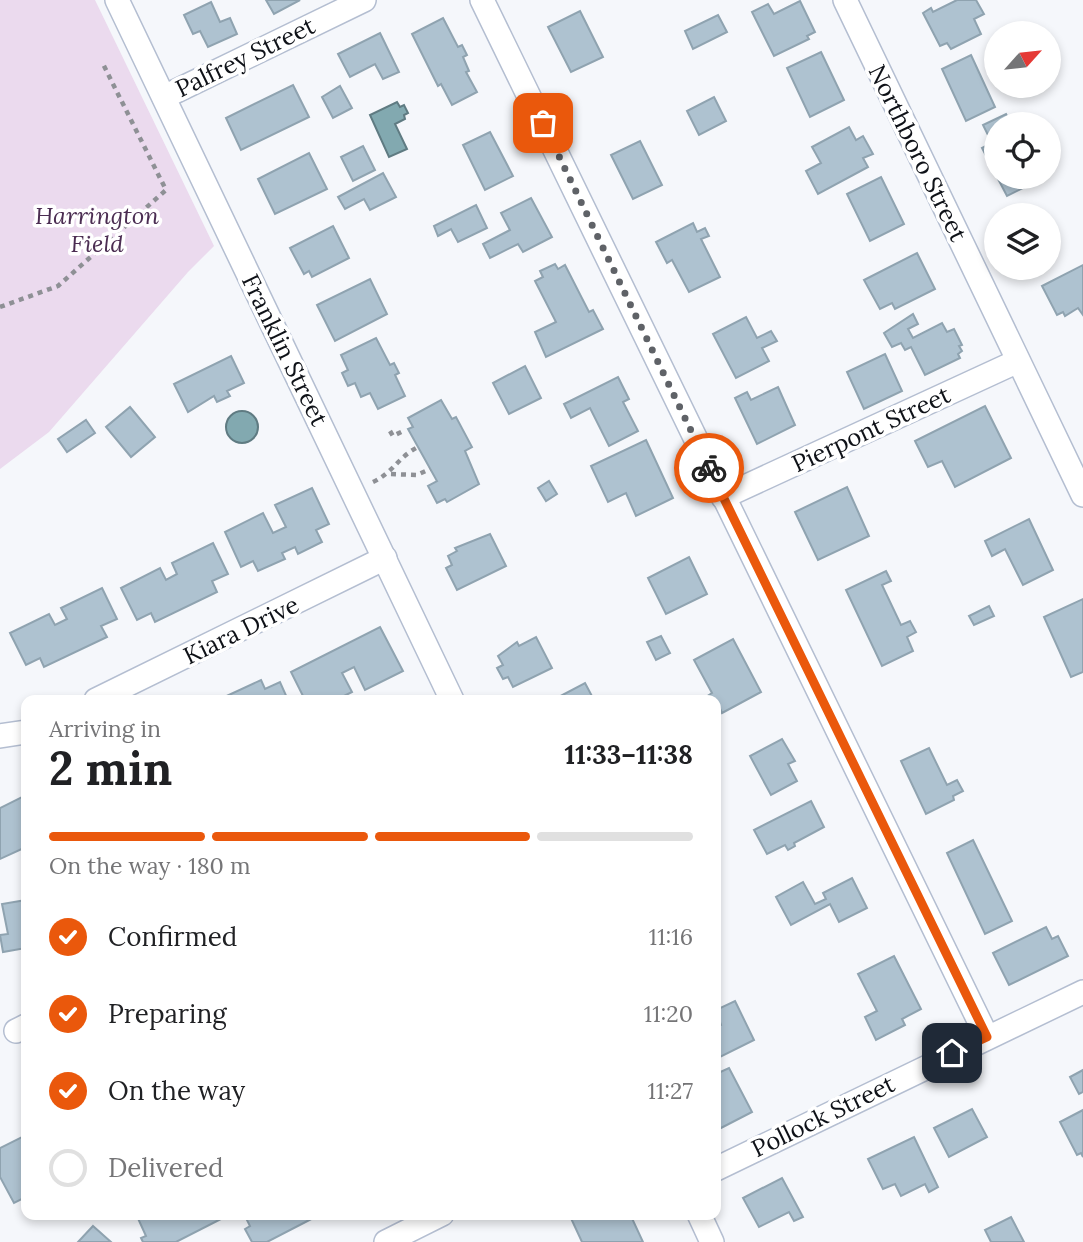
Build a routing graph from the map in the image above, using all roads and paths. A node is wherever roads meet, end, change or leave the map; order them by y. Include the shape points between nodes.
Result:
1 (117, 0) edge
2 (364, 0) edge
3 (482, 0) edge
4 (845, 0) edge
5 (102, 62) dead end
6 (163, 97) junction
7 (0, 307) edge
8 (1018, 361) junction
9 (390, 430) dead end
10 (405, 430) dead end
11 (418, 447) dead end
12 (430, 469) dead end
13 (391, 474) junction
14 (369, 484) dead end
15 (1083, 495) edge
16 (723, 497) junction
17 (384, 558) junction
18 (106, 695) edge
19 (450, 695) edge
20 (21, 733) edge
21 (0, 736) edge
22 (1083, 992) edge
23 (987, 1037) junction
24 (721, 1167) edge
25 (430, 1220) edge
26 (702, 1220) edge
27 (386, 1242) edge
28 (712, 1242) edge

1 - 6 street, Franklin Street
2 - 6 street, Palfrey Street
3 - 16 street
4 - 8 street, Northboro Street
5 - 7 path via 166,190 58,286
6 - 17 street, Franklin Street
8 - 15 street, Northboro Street
8 - 16 street, Pierpont Street
9 - 10 path via 393,436
11 - 13 path via 402,458
12 - 13 path via 417,475
13 - 14 path
16 - 23 street
17 - 18 street, Kiara Drive
17 - 19 street, Franklin Street
20 - 21 street
22 - 23 street, Pollock Street
23 - 24 street, Pollock Street
25 - 27 street
26 - 28 street

